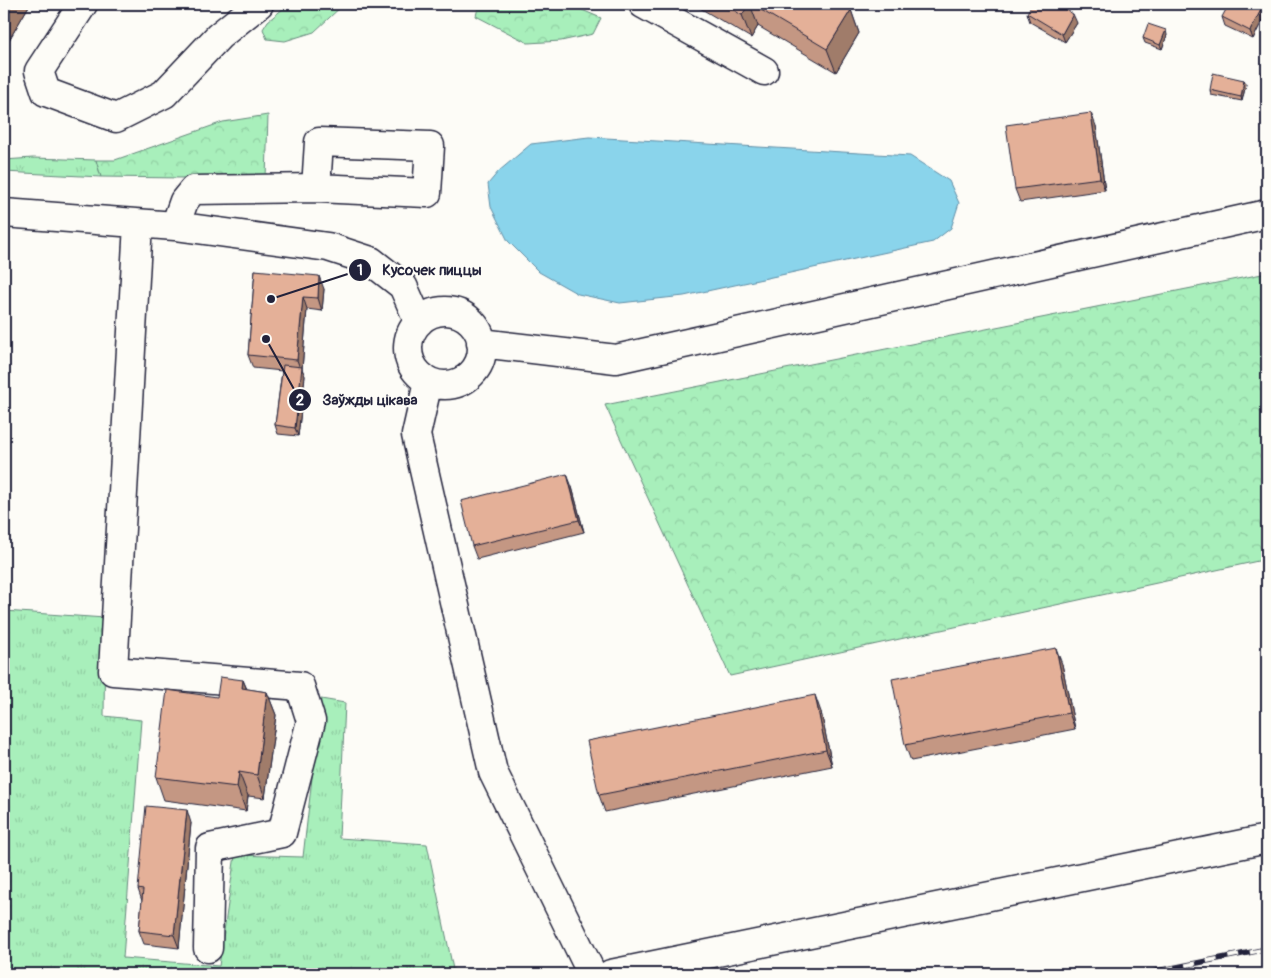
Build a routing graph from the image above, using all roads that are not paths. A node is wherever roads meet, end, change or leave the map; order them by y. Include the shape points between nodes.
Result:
1 (83, 4) edge
2 (259, 4) edge
3 (643, 4) edge
4 (764, 71) dead end
5 (316, 188) dead end
6 (4, 213) edge
7 (1267, 214) edge
8 (138, 224) junction
9 (175, 226) junction
10 (419, 322) junction
11 (481, 343) junction
12 (428, 382) junction
13 (1267, 839) edge
14 (208, 948) dead end
15 (592, 974) edge
16 (610, 974) edge

1 - 2 lane via 39,71 46,92 116,118 164,94 219,36
3 - 4 lane
5 - 9 lane via 193,190 184,202
6 - 8 lane
7 - 11 lane via 616,359
8 - 9 lane
8 - 14 lane via 113,671 300,686 311,721 282,833 210,848
9 - 10 lane via 328,247 371,261 403,286
10 - 11 lane via 429,315 451,312 471,323
10 - 12 lane via 408,342 408,353 411,365
11 - 12 lane via 477,366 461,382 438,385
12 - 15 lane via 416,435 493,772
13 - 16 lane

